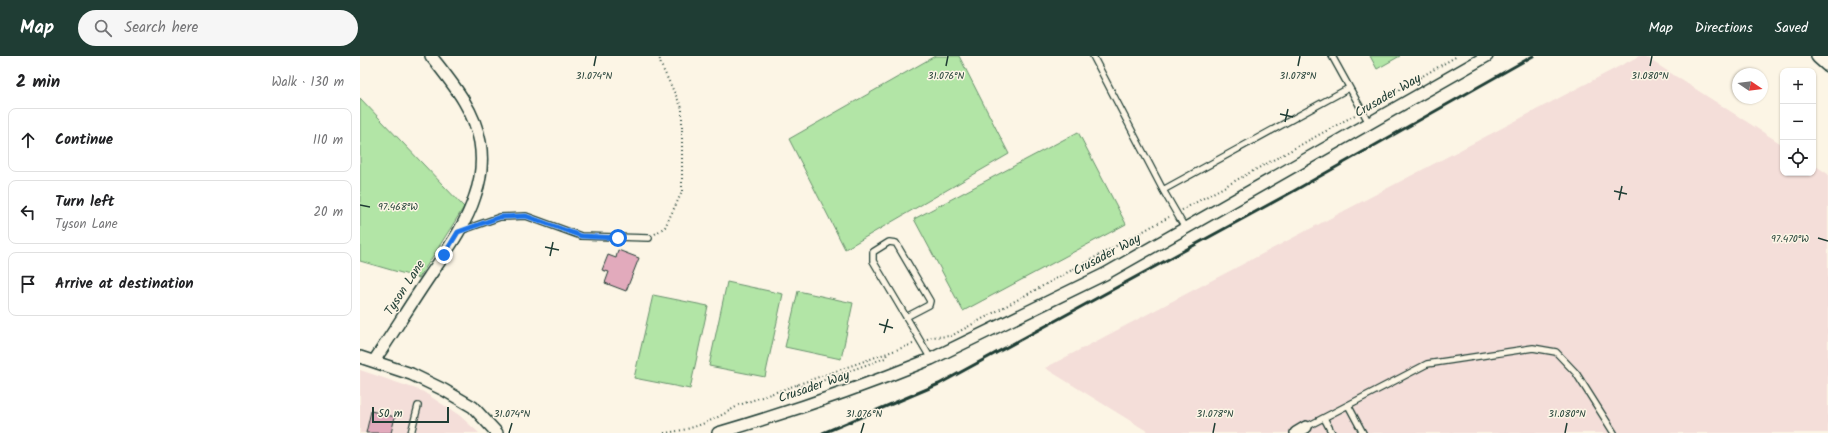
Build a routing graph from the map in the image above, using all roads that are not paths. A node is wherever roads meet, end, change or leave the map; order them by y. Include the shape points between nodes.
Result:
1 (431, 56) edge
2 (1093, 56) edge
3 (1332, 56) edge
4 (1487, 56) edge
5 (1819, 56) edge
6 (1828, 64) edge
7 (1349, 88) junction
8 (1369, 123) junction
9 (1164, 190) junction
10 (1185, 228) junction
11 (458, 232) junction
12 (649, 238) road end
13 (906, 317) junction
14 (360, 357) edge
15 (931, 359) junction
16 (374, 361) junction
17 (1348, 405) junction
18 (418, 406) dead end
19 (1324, 418) junction
20 (1301, 430) edge
21 (411, 433) edge
22 (497, 433) edge
23 (718, 433) edge
24 (1332, 433) edge
25 (1363, 433) edge
26 (1614, 433) edge

1 - 11 street, Tyson Lane via 461,95 480,141 482,161 476,195
2 - 9 lane
3 - 7 lane
4 - 8 street, Crusader Way
5 - 6 main road
7 - 8 lane
7 - 9 lane
8 - 10 street, Crusader Way
9 - 10 lane
10 - 15 street, Crusader Way via 1105,274
11 - 12 lane via 500,217 526,216 581,236
11 - 16 street, Tyson Lane
13 - 13 lane via 873,257 873,252 889,242 896,243 930,300 928,305
13 - 15 lane
14 - 16 street
15 - 23 street, Crusader Way via 828,397
16 - 22 street via 411,374 444,390 473,407
17 - 19 lane
17 - 25 lane
17 - 26 lane via 1427,364 1533,348 1556,352 1576,373
18 - 21 lane
19 - 20 lane
19 - 24 lane

